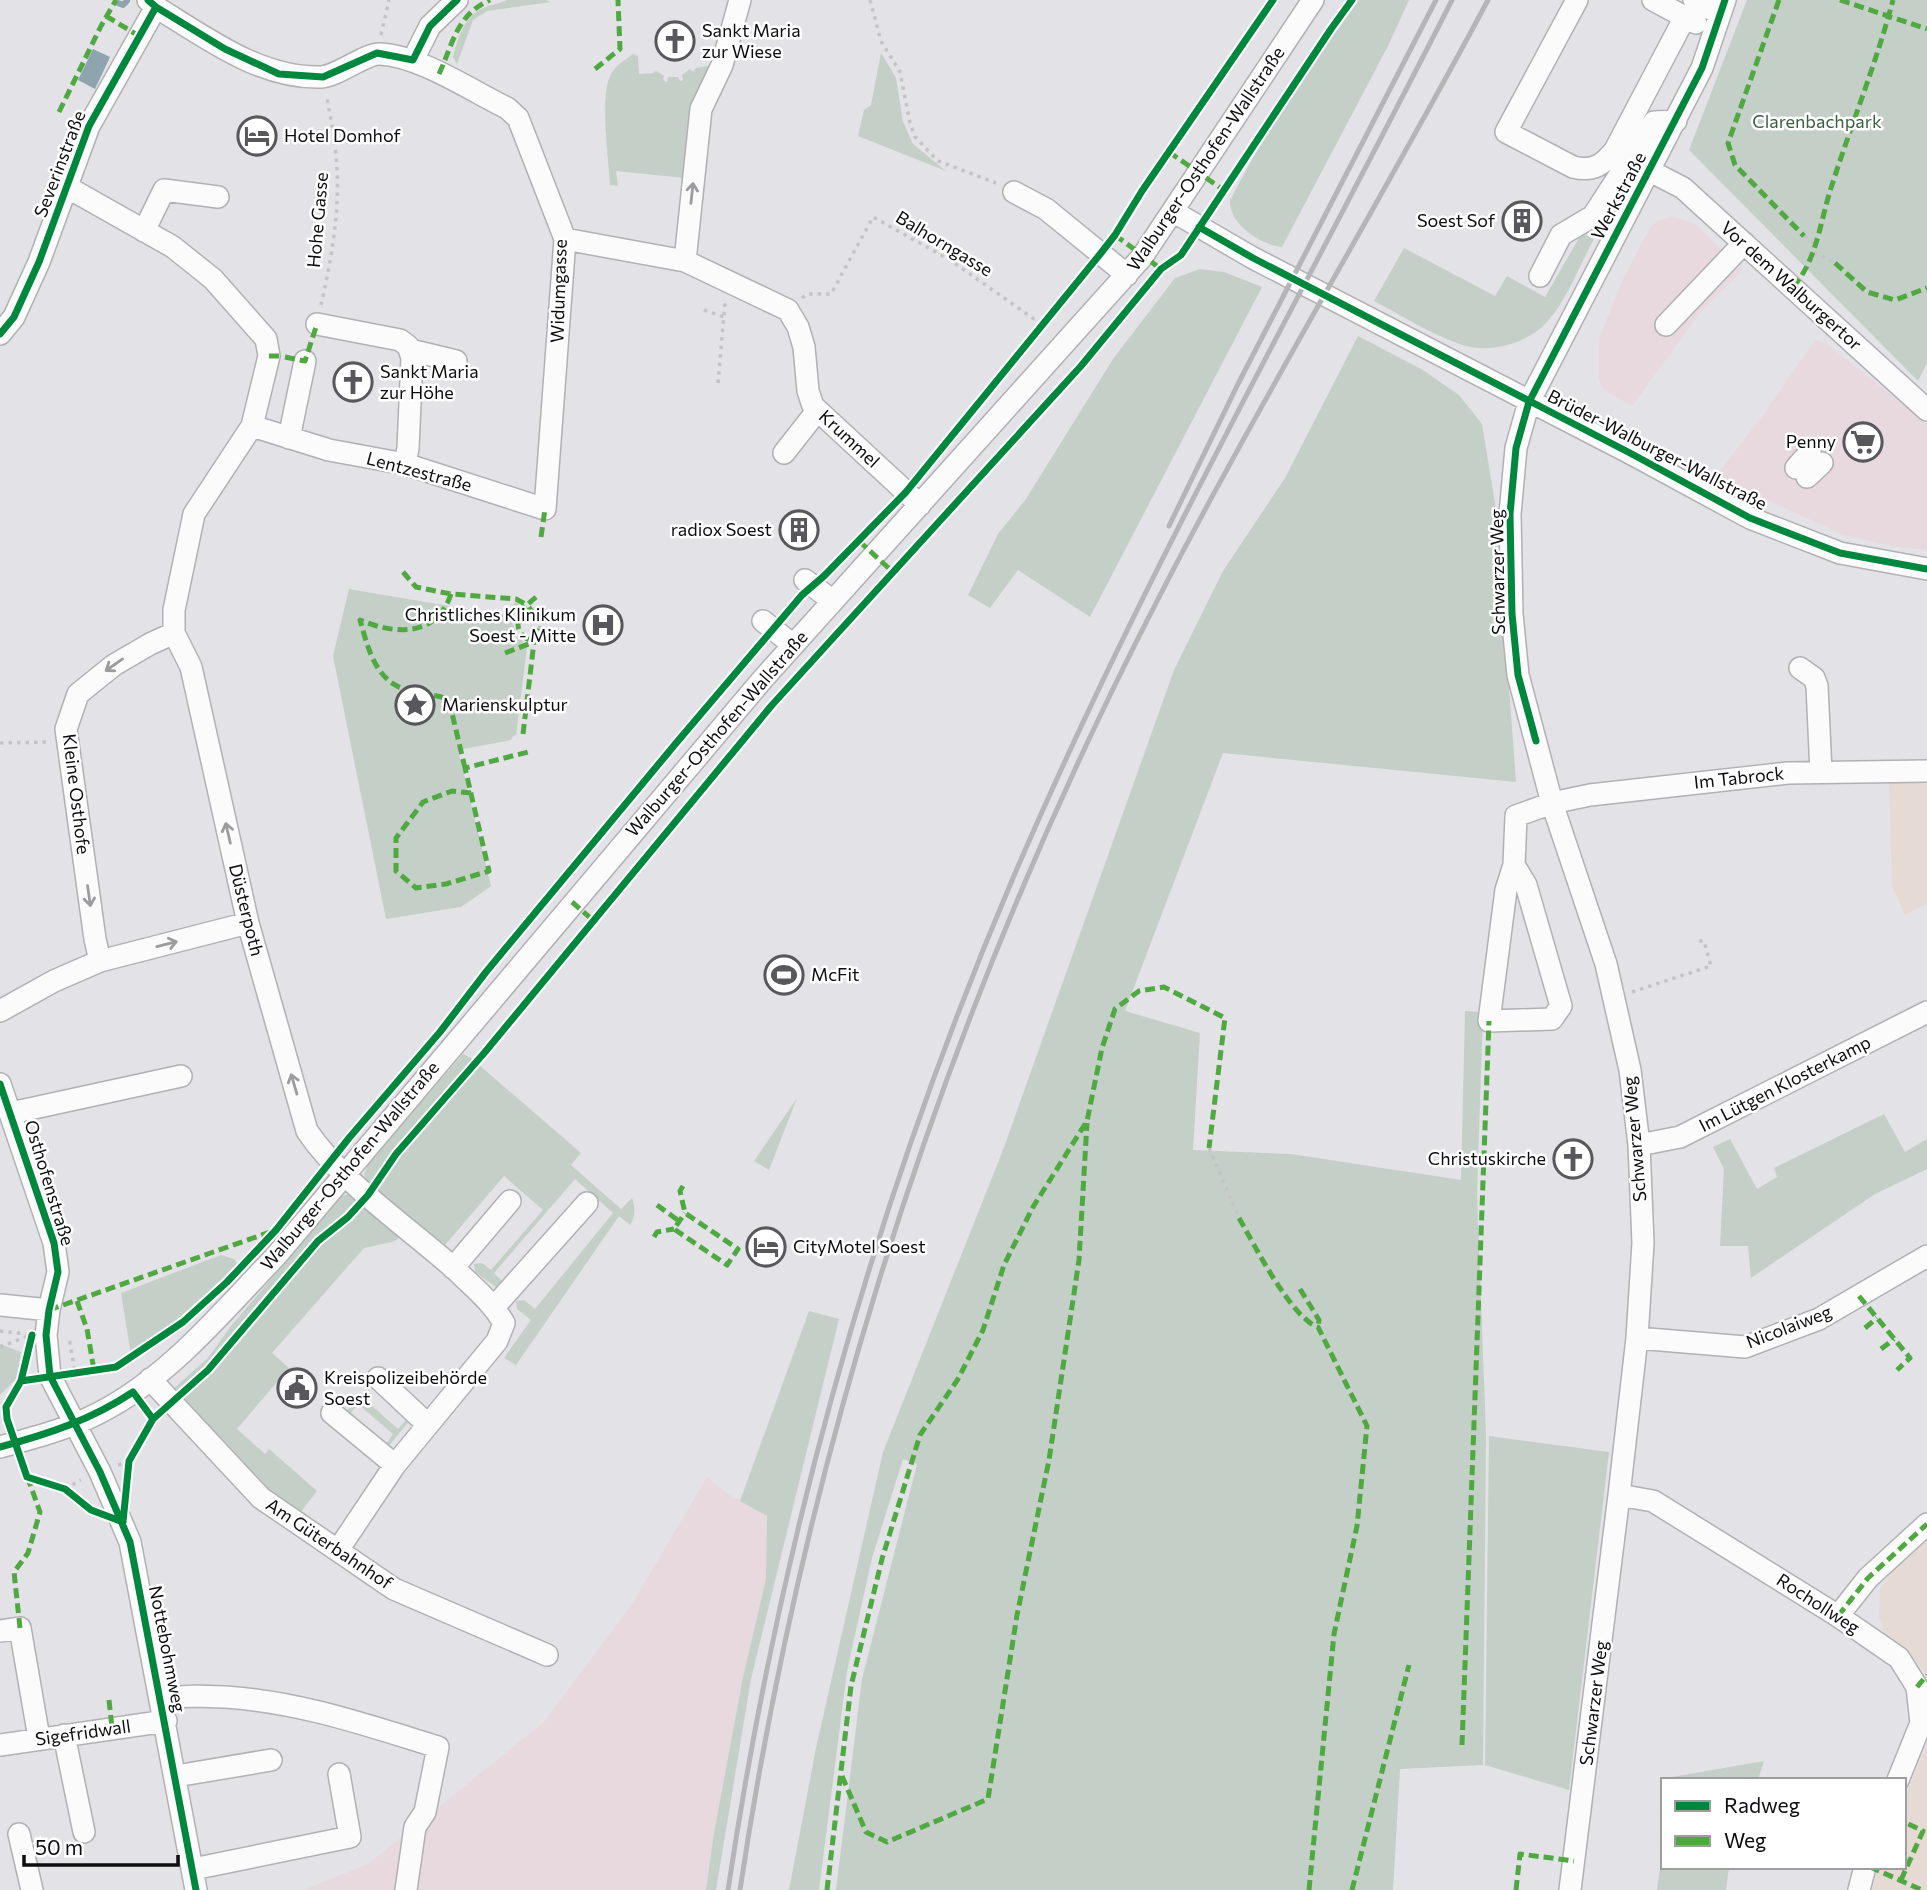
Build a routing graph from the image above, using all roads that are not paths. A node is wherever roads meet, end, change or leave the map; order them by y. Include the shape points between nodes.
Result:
1 (457, 0) edge
2 (740, 0) edge
3 (1313, 0) edge
4 (1577, 0) edge
5 (1653, 0) edge
6 (152, 4) edge
7 (1690, 9) edge
8 (1720, 15) edge
9 (413, 60) junction
10 (1676, 121) junction
11 (1650, 171) junction
12 (67, 187) junction
13 (1014, 192) road end
14 (218, 197) dead end
15 (1174, 212) junction
16 (144, 231) junction
17 (565, 239) junction
18 (1744, 243) junction
19 (685, 261) junction
20 (1127, 275) junction
21 (1540, 276) dead end
22 (317, 324) road end
23 (1666, 325) dead end
24 (0, 334) edge
25 (410, 351) junction
26 (305, 361) dead end
27 (456, 361) dead end
28 (1924, 401) edge
29 (1529, 402) junction
30 (817, 411) junction
31 (252, 426) junction
32 (289, 438) junction
33 (784, 453) dead end
34 (405, 464) junction
35 (920, 505) junction
36 (545, 509) joint
37 (1927, 569) edge
38 (809, 583) road end
39 (833, 601) junction
40 (768, 625) road end
41 (174, 633) junction
42 (793, 645) junction
43 (1800, 668) dead end
44 (1927, 771) edge
45 (1821, 772) junction
46 (1552, 803) junction
47 (1514, 865) junction
48 (248, 923) junction
49 (100, 961) junction
50 (0, 1011) edge
51 (1927, 1012) edge
52 (181, 1076) dead end
53 (0, 1084) edge
54 (11, 1113) junction
55 (1639, 1145) junction
56 (346, 1174) junction
57 (510, 1200) dead end
58 (587, 1203) dead end
59 (1927, 1256) edge
60 (453, 1268) junction
61 (0, 1305) edge
62 (495, 1306) junction
63 (49, 1310) junction
64 (39, 1335) joint
65 (1637, 1338) junction
66 (378, 1378) dead end
67 (150, 1379) junction
68 (332, 1413) dead end
69 (75, 1424) junction
70 (427, 1424) junction
71 (0, 1447) edge
72 (395, 1465) junction
73 (1619, 1495) junction
74 (1927, 1524) edge
75 (338, 1550) junction
76 (1838, 1616) junction
77 (0, 1631) edge
78 (547, 1655) dead end
79 (161, 1700) junction
80 (166, 1721) junction
81 (64, 1735) junction
82 (39, 1738) junction
83 (0, 1745) edge
84 (271, 1759) dead end
85 (339, 1774) dead end
86 (176, 1776) junction
87 (1899, 1778) edge
88 (84, 1832) dead end
89 (19, 1834) dead end
90 (1864, 1869) edge
91 (191, 1884) edge
92 (32, 1890) edge
93 (406, 1890) edge
94 (1570, 1890) edge
95 (1859, 1890) edge

1 - 9 street via 429,26
19 -> 2 street via 701,108 722,65
3 - 15 street, Walburger-Osthofen-Wallstraße
4 - 7 street via 1506,132 1585,170 1605,162 1615,150
5 - 7 street
6 - 9 street, Widumgasse via 225,49 279,74 323,77 377,53
6 - 12 street, Severinstraße via 89,126
7 - 8 street
8 - 10 street, Werkstraße via 1702,68
9 - 17 street, Widumgasse via 518,118
10 - 11 street, Werkstraße
10 - 21 street via 1654,122 1593,216 1561,235
11 - 18 street, Vor dem Walburgertor via 1683,188
11 - 29 street, Werkstraße
12 - 16 street
12 - 24 street, Severinstraße via 14,317
13 - 20 street via 1046,209
14 - 16 street via 164,190
15 - 20 street, Walburger-Osthofen-Wallstraße
15 - 29 street, Brüder-Walburger-Wallstraße
16 - 31 street via 213,279 267,339 269,356
17 - 19 street
17 - 36 street, Widumgasse
18 - 23 street
18 - 28 street, Vor dem Walburgertor
19 - 30 street, Krummel via 788,310 804,347 807,391
20 - 35 street, Walburger-Osthofen-Wallstraße
22 - 25 street via 400,340
25 - 27 street
25 - 34 street
26 - 32 street
29 - 37 street, Brüder-Walburger-Wallstraße via 1750,517 1840,553
29 - 46 street, Schwarzer Weg via 1516,448 1510,514 1512,614 1518,675
30 - 33 street
30 - 35 street, Krummel
31 - 32 street, Lentzestraße
31 - 41 street via 194,514 174,610
32 - 34 street, Lentzestraße
34 - 36 street, Lentzestraße
35 - 39 street, Walburger-Osthofen-Wallstraße
38 - 39 street
39 - 42 street, Walburger-Osthofen-Wallstraße
40 - 42 street
48 -> 41 street, Düsterpoth via 191,667
41 -> 49 street, Kleine Osthofe via 114,665 78,694 66,729
42 - 56 street, Walburger-Osthofen-Wallstraße
43 - 45 street via 1817,686
44 - 45 street, Im Tabrock
45 - 46 street, Im Tabrock via 1590,794
46 - 47 street, Im Tabrock via 1516,816
46 - 55 street, Schwarzer Weg via 1606,964 1630,1070
47 - 47 street via 1506,890 1489,1021 1552,1019 1561,1006 1526,885
49 -> 48 street
56 -> 48 street, Düsterpoth via 307,1131
49 - 50 street
51 - 55 street, Im Lütgen Klosterkamp via 1680,1137
52 - 54 street
53 - 54 street, Osthofenstraße
54 - 63 street, Osthofenstraße via 54,1243 58,1272
55 - 65 street, Schwarzer Weg via 1643,1243
56 - 60 street, Düsterpoth
56 - 67 street, Walburger-Osthofen-Wallstraße via 259,1274
57 - 60 street
58 - 62 street
59 - 65 street, Nicolaiweg via 1819,1319 1745,1347
60 - 62 street, Düsterpoth
61 - 63 street
62 - 70 street via 504,1322 497,1341
63 - 64 street, Osthofenstraße
64 - 69 street, Nottebohmweg via 50,1376
65 - 73 street, Schwarzer Weg
66 - 70 street
67 - 69 street, Walburger-Osthofen-Wallstraße
67 - 75 street, Am Güterbahnhof via 261,1498
68 - 72 street
69 - 71 street, Walburger-Osthofen-Wallstraße
69 - 79 street, Nottebohmweg via 130,1542
70 - 72 street
72 - 75 street
73 - 76 street, Rochollweg via 1653,1501
73 - 94 street, Schwarzer Weg
74 - 76 street via 1868,1577
75 - 78 street, Am Güterbahnhof via 394,1589
76 - 87 street, Rochollweg via 1899,1658 1917,1687 1921,1723
77 - 82 street via 20,1628
79 - 80 street, Nottebohmweg
79 - 93 street via 182,1695 314,1709 439,1747 425,1812 415,1828
80 - 81 street, Sigefridwall
80 - 86 street, Nottebohmweg
81 - 82 street, Sigefridwall
81 - 88 street
82 - 83 street, Sigefridwall
84 - 86 street
85 - 91 street via 350,1837
86 - 91 street, Nottebohmweg
89 - 92 street
90 - 95 street

